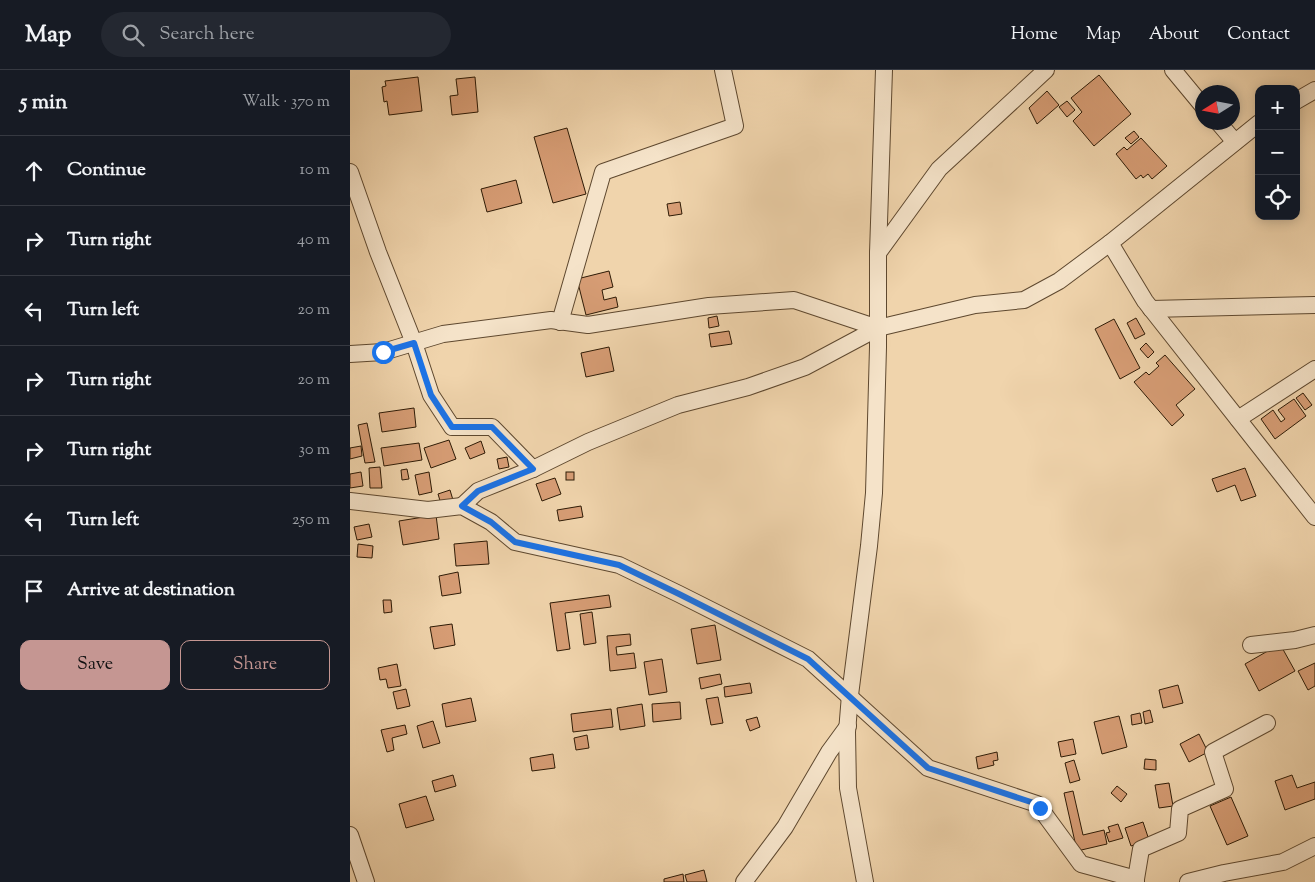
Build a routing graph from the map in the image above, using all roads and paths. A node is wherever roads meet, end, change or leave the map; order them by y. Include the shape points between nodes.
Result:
1 (722, 70) edge
2 (884, 70) edge
3 (1046, 70) edge
4 (1173, 70) edge
5 (1315, 90) edge
6 (1195, 97) edge
7 (1300, 98) edge
8 (1255, 126) edge
9 (1225, 130) edge
10 (1235, 142) junction
11 (350, 172) edge
12 (1110, 243) junction
13 (878, 253) junction
14 (1315, 305) edge
15 (1151, 309) junction
16 (560, 322) junction
17 (878, 328) junction
18 (414, 343) junction
19 (350, 354) edge
20 (1315, 369) edge
21 (1238, 419) junction
22 (533, 469) junction
23 (350, 501) edge
24 (462, 506) junction
25 (1315, 517) edge
26 (1315, 635) edge
27 (1252, 645) dead end
28 (850, 695) junction
29 (1267, 724) dead end
30 (848, 726) junction
31 (350, 835) edge
32 (1315, 846) edge
33 (1136, 881) edge
34 (366, 882) edge
35 (744, 882) edge
36 (864, 882) edge
37 (1188, 882) edge

1 - 16 street via 735,126 603,172
2 - 13 street
3 - 13 street via 939,169
4 - 6 street
5 - 7 street
8 - 10 street
9 - 10 street
10 - 12 street
11 - 18 street
12 - 15 street
12 - 17 street via 1060,281 1024,300 975,305
13 - 17 street
14 - 15 street
15 - 21 street
16 - 17 street via 588,324 709,306 794,300
16 - 18 street via 551,320 444,334
17 - 22 street via 805,368 678,406 588,442
17 - 28 street via 874,493
18 - 19 street via 383,352
18 - 22 street via 431,395 452,427 492,427
20 - 21 street
21 - 25 street
22 - 24 street via 478,491
23 - 24 street via 428,510
24 - 28 street via 491,522 515,542 619,565 679,594 808,659
26 - 27 street
28 - 30 street
28 - 33 street via 928,768 1037,804 1081,864
29 - 33 street via 1214,752 1225,789 1180,809 1178,834 1141,849
30 - 35 street via 785,827
30 - 36 street via 848,788
31 - 34 street
32 - 37 street via 1283,862

